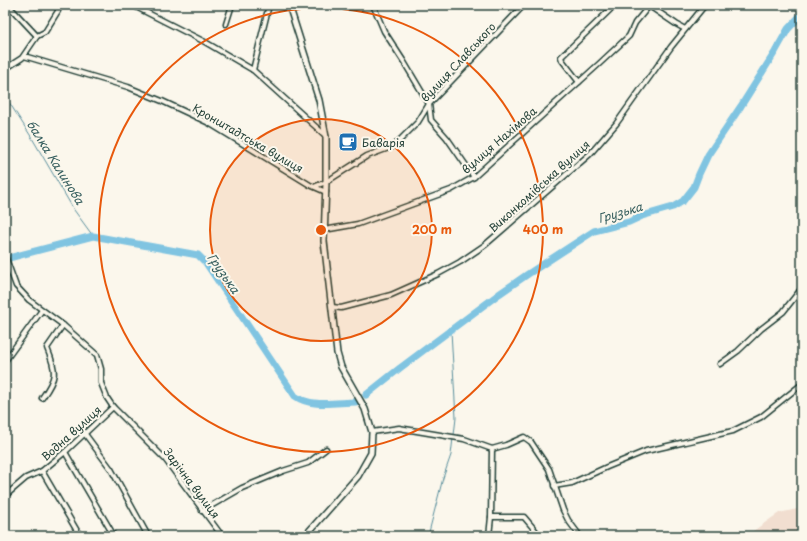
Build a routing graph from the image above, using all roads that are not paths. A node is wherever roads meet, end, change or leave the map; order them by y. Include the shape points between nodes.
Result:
1 (8, 5) edge
2 (58, 5) edge
3 (132, 5) edge
4 (232, 5) edge
5 (270, 5) edge
6 (301, 5) edge
7 (373, 5) edge
8 (524, 5) edge
9 (615, 5) edge
10 (649, 5) edge
11 (704, 5) edge
12 (290, 7) edge
13 (226, 24) dead end
14 (685, 29) junction
15 (37, 36) junction
16 (23, 57) junction
17 (5, 68) edge
18 (253, 70) junction
19 (579, 82) junction
20 (429, 104) junction
21 (326, 137) junction
22 (474, 177) junction
23 (326, 182) junction
24 (316, 186) junction
25 (326, 192) junction
26 (324, 230) junction
27 (6, 258) edge
28 (802, 288) edge
29 (332, 307) junction
30 (42, 310) junction
31 (63, 325) junction
32 (5, 361) edge
33 (720, 364) dead end
34 (802, 384) edge
35 (42, 398) dead end
36 (113, 407) junction
37 (372, 432) junction
38 (85, 434) junction
39 (326, 449) dead end
40 (492, 449) junction
41 (65, 452) junction
42 (42, 472) junction
43 (554, 486) junction
44 (5, 496) edge
45 (202, 511) junction
46 (491, 517) junction
47 (80, 536) edge
48 (114, 536) edge
49 (148, 536) edge
50 (222, 536) edge
51 (305, 536) edge
52 (489, 536) edge
53 (540, 536) edge
54 (580, 536) edge

1 - 15 street
2 - 15 street via 58,11 45,32
3 - 18 street
4 - 13 street
5 - 18 street
6 - 12 street
7 - 20 street via 384,31
8 - 20 street, вулиця Славського
9 - 19 street via 561,57
10 - 14 street
10 - 19 street, вулиця Нахімова via 635,23 629,36
11 - 14 street, Виконкомівська вулиця
12 - 21 main road via 319,100
14 - 29 street, Виконкомівська вулиця via 620,118 590,154 485,245 438,274 390,295 341,308
15 - 16 street
16 - 17 street
16 - 24 street, Кронштадтська вулиця via 128,87 162,101 209,123 310,185
18 - 21 street
19 - 22 street, вулиця Нахімова
20 - 22 street via 431,120
20 - 23 street, вулиця Славського via 418,122 394,146 367,156
21 - 23 main road
22 - 26 street, вулиця Нахімова via 451,190 358,224
23 - 24 street, вулиця Славського
23 - 25 main road
24 - 25 street, Кронштадтська вулиця
25 - 26 main road
26 - 29 main road
27 - 30 street, Водна вулиця via 16,286
28 - 33 street via 783,312
29 - 37 main road via 341,367 365,409
30 - 31 street, Водна вулиця
30 - 32 street
31 - 35 street via 47,348 55,370
31 - 36 street, Водна вулиця via 97,355 101,368 101,383
34 - 43 street via 761,417 733,431 646,451 572,484
36 - 38 street, Водна вулиця
36 - 45 street, Зарічна вулиця via 165,459
37 - 40 street via 399,428 464,439
37 - 51 main road via 371,454 358,476
38 - 41 street, Водна вулиця
38 - 49 street via 110,469
39 - 45 street via 308,463 242,488
40 - 43 street via 524,437 531,442 549,469
40 - 46 street
41 - 42 street, Водна вулиця
41 - 48 street
42 - 44 street, Водна вулиця via 26,478
42 - 47 street
43 - 54 street via 568,520
45 - 50 street, Зарічна вулиця
46 - 52 street
46 - 53 street via 524,517

